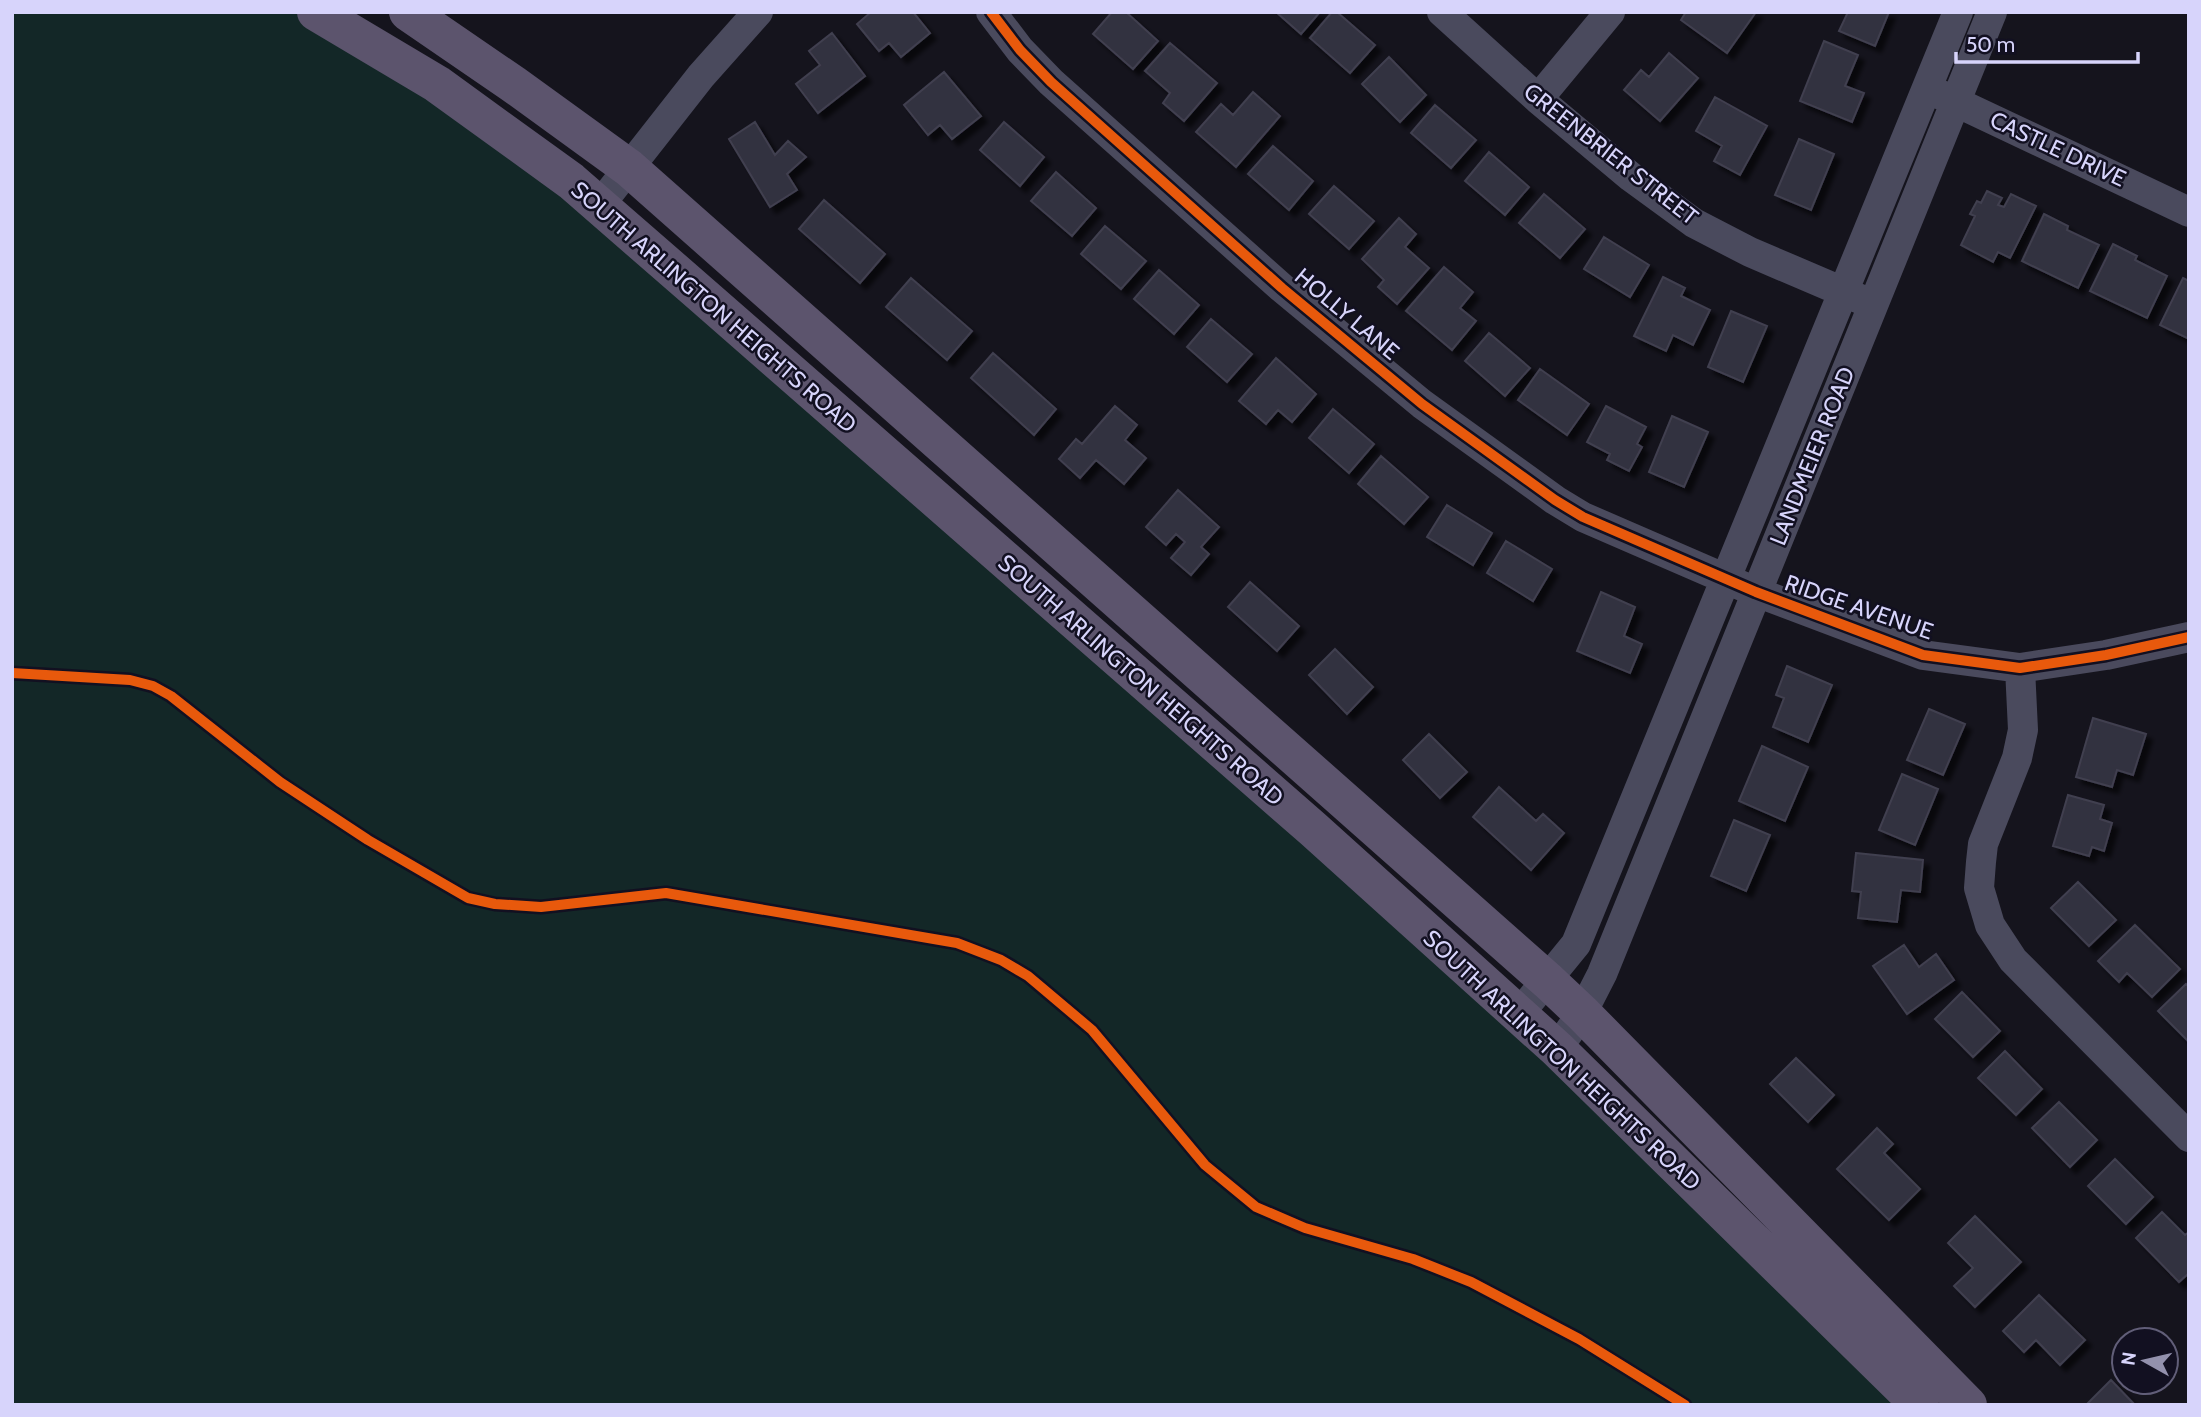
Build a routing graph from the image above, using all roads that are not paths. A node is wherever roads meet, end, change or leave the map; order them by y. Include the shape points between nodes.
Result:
1 (316, 12) edge
2 (408, 12) edge
3 (758, 12) edge
4 (991, 12) edge
5 (1443, 12) edge
6 (1610, 12) edge
7 (1958, 12) edge
8 (1992, 12) edge
9 (1926, 89) junction
10 (1538, 99) junction
11 (1955, 101) junction
12 (629, 168) junction
13 (599, 206) junction
14 (2189, 212) edge
15 (1843, 292) junction
16 (1873, 304) junction
17 (1726, 580) junction
18 (1756, 592) junction
19 (2189, 637) edge
20 (2020, 668) junction
21 (1548, 981) junction
22 (1582, 1013) junction
23 (1519, 1014) junction
24 (1557, 1049) junction
25 (2189, 1138) edge
26 (1920, 1405) edge
27 (1968, 1405) edge

1 - 13 main road, SOUTH ARLINGTON HEIGHTS ROAD via 437,84
2 - 12 main road, SOUTH ARLINGTON HEIGHTS ROAD
3 - 12 street
4 - 17 street, HOLLY LANE via 1051,82 1282,288 1422,404 1583,517
5 - 10 street, GREENBRIER STREET
6 - 10 street
7 - 9 street, LANDMEIER ROAD
8 - 11 street, LANDMEIER ROAD
9 - 11 street, CASTLE DRIVE
9 - 15 street, LANDMEIER ROAD
10 - 15 street, GREENBRIER STREET via 1694,223
11 - 14 street, CASTLE DRIVE
11 - 16 street, LANDMEIER ROAD
12 - 13 street
12 - 21 main road, SOUTH ARLINGTON HEIGHTS ROAD
13 - 23 main road, SOUTH ARLINGTON HEIGHTS ROAD
15 - 16 street, GREENBRIER STREET
15 - 17 street, LANDMEIER ROAD
16 - 18 street, LANDMEIER ROAD
17 - 18 street, RIDGE AVENUE
17 - 21 street, LANDMEIER ROAD via 1576,944
18 - 20 street, RIDGE AVENUE via 1923,655
18 - 22 street, LANDMEIER ROAD via 1602,974
19 - 20 street, RIDGE AVENUE
20 - 25 street via 2023,730 2017,758 1983,844 1979,888 1987,917 2013,960
21 - 22 main road, SOUTH ARLINGTON HEIGHTS ROAD
21 - 23 street, LANDMEIER ROAD
22 - 24 street, LANDMEIER ROAD
22 - 27 main road, SOUTH ARLINGTON HEIGHTS ROAD
23 - 24 main road, SOUTH ARLINGTON HEIGHTS ROAD
24 - 26 main road, SOUTH ARLINGTON HEIGHTS ROAD

